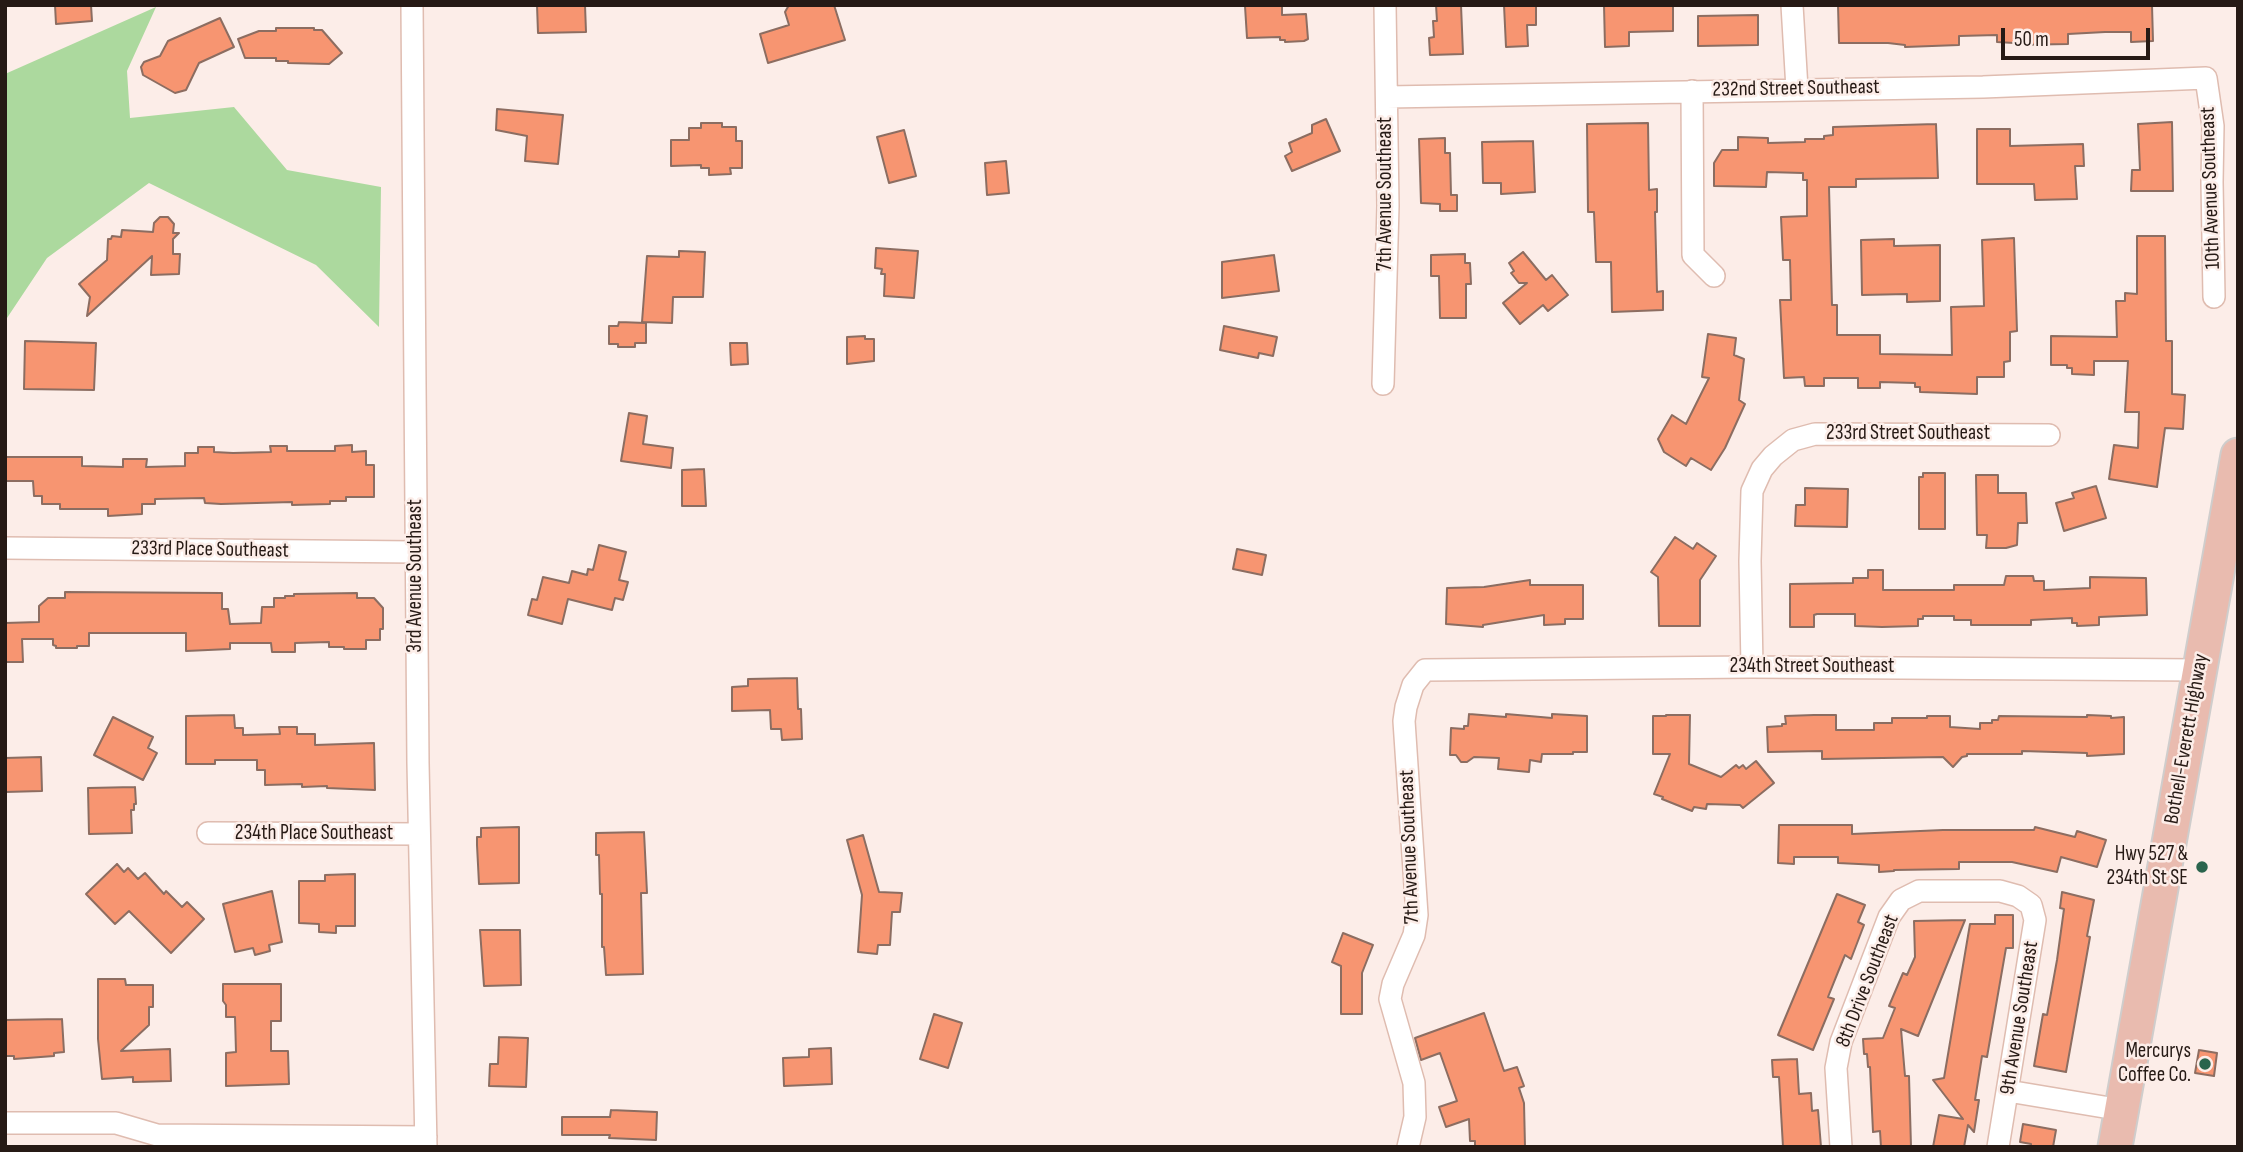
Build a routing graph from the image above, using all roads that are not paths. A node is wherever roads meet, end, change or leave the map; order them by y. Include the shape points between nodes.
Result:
1 (412, 5) edge
2 (1385, 5) edge
3 (1792, 5) edge
4 (2206, 78) joint
5 (1797, 89) junction
6 (1692, 91) junction
7 (1387, 97) junction
8 (1714, 276) dead end
9 (2214, 297) dead end
10 (1383, 384) dead end
11 (2049, 435) dead end
12 (2238, 455) edge
13 (5, 548) edge
14 (415, 552) junction
15 (1752, 667) junction
16 (1425, 670) joint
17 (2199, 670) junction
18 (208, 833) dead end
19 (419, 834) junction
20 (1901, 900) joint
21 (2008, 1091) junction
22 (2122, 1110) junction
23 (5, 1123) edge
24 (426, 1142) edge
25 (1408, 1147) edge
26 (1841, 1147) edge
27 (1998, 1147) edge
28 (2115, 1147) edge

1 - 14 street, 3rd Avenue Southeast
2 - 7 street, 7th Avenue Southeast
3 - 5 street
4 - 5 street, 232nd Street Southeast
4 - 9 street, 10th Avenue Southeast via 2213,125
5 - 6 street, 232nd Street Southeast
6 - 7 street, 232nd Street Southeast
6 - 8 street via 1693,256
7 - 10 street, 7th Avenue Southeast
11 - 15 street, 233rd Street Southeast via 1815,434 1793,440 1773,456 1752,491
12 - 17 main road, Bothell-Everett Highway
13 - 14 street, 233rd Place Southeast
14 - 19 street, 3rd Avenue Southeast
15 - 16 street, 234th Street Southeast
15 - 17 street, 234th Street Southeast
16 - 25 street, 7th Avenue Southeast via 1413,685 1404,721 1417,915 1390,999 1414,1083 1415,1117
17 - 22 main road, Bothell-Everett Highway
18 - 19 street, 234th Place Southeast
19 - 24 street, 3rd Avenue Southeast
20 - 21 street, 9th Avenue Southeast via 1919,891 2000,891 2018,895 2031,905 2035,920
20 - 26 street, 8th Drive Southeast via 1889,917 1841,1042 1836,1068
21 - 22 street
21 - 27 street, 9th Avenue Southeast
22 - 28 main road, Bothell-Everett Highway
23 - 24 street via 116,1123 157,1135

